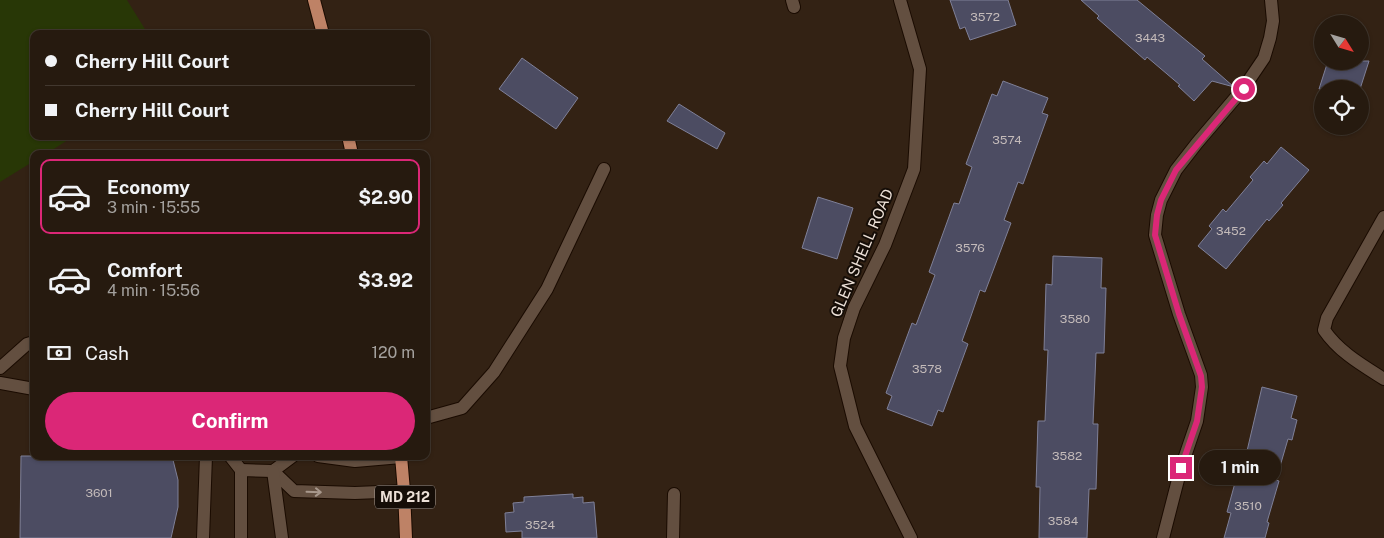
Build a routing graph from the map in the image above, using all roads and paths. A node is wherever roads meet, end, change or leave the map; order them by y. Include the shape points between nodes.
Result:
1 (314, 0) edge
2 (900, 0) edge
3 (1271, 0) edge
4 (322, 30) edge
5 (604, 169) dead end
6 (1384, 217) edge
7 (30, 343) edge
8 (0, 368) edge
9 (1384, 379) edge
10 (0, 383) edge
11 (30, 388) edge
12 (430, 417) edge
13 (206, 460) edge
14 (233, 460) edge
15 (288, 460) edge
16 (348, 460) edge
17 (364, 460) edge
18 (401, 460) edge
19 (241, 470) junction
20 (273, 471) junction
21 (404, 491) junction
22 (674, 494) dead end
23 (202, 536) edge
24 (241, 538) edge
25 (282, 538) edge
26 (406, 538) edge
27 (673, 538) edge
28 (911, 538) edge
29 (1163, 538) edge

1 - 4 main road
2 - 28 street, GLEN SHELL ROAD via 920,68 914,169 884,245 854,308 844,338 840,366 856,426
3 - 29 street via 1273,21 1264,58 1244,89 1176,170 1157,215 1155,235 1202,387 1197,421
5 - 12 street via 547,289 494,372 462,408
6 - 9 street via 1327,318 1324,330 1345,353
7 - 8 street
10 - 11 street
13 - 23 street
14 - 19 street
15 - 20 street
16 - 17 street
18 - 21 main road, MD 212
19 - 20 street
19 - 24 street
20 -> 21 street via 294,491
20 - 25 street
21 - 26 main road, MD 212
22 - 27 street

